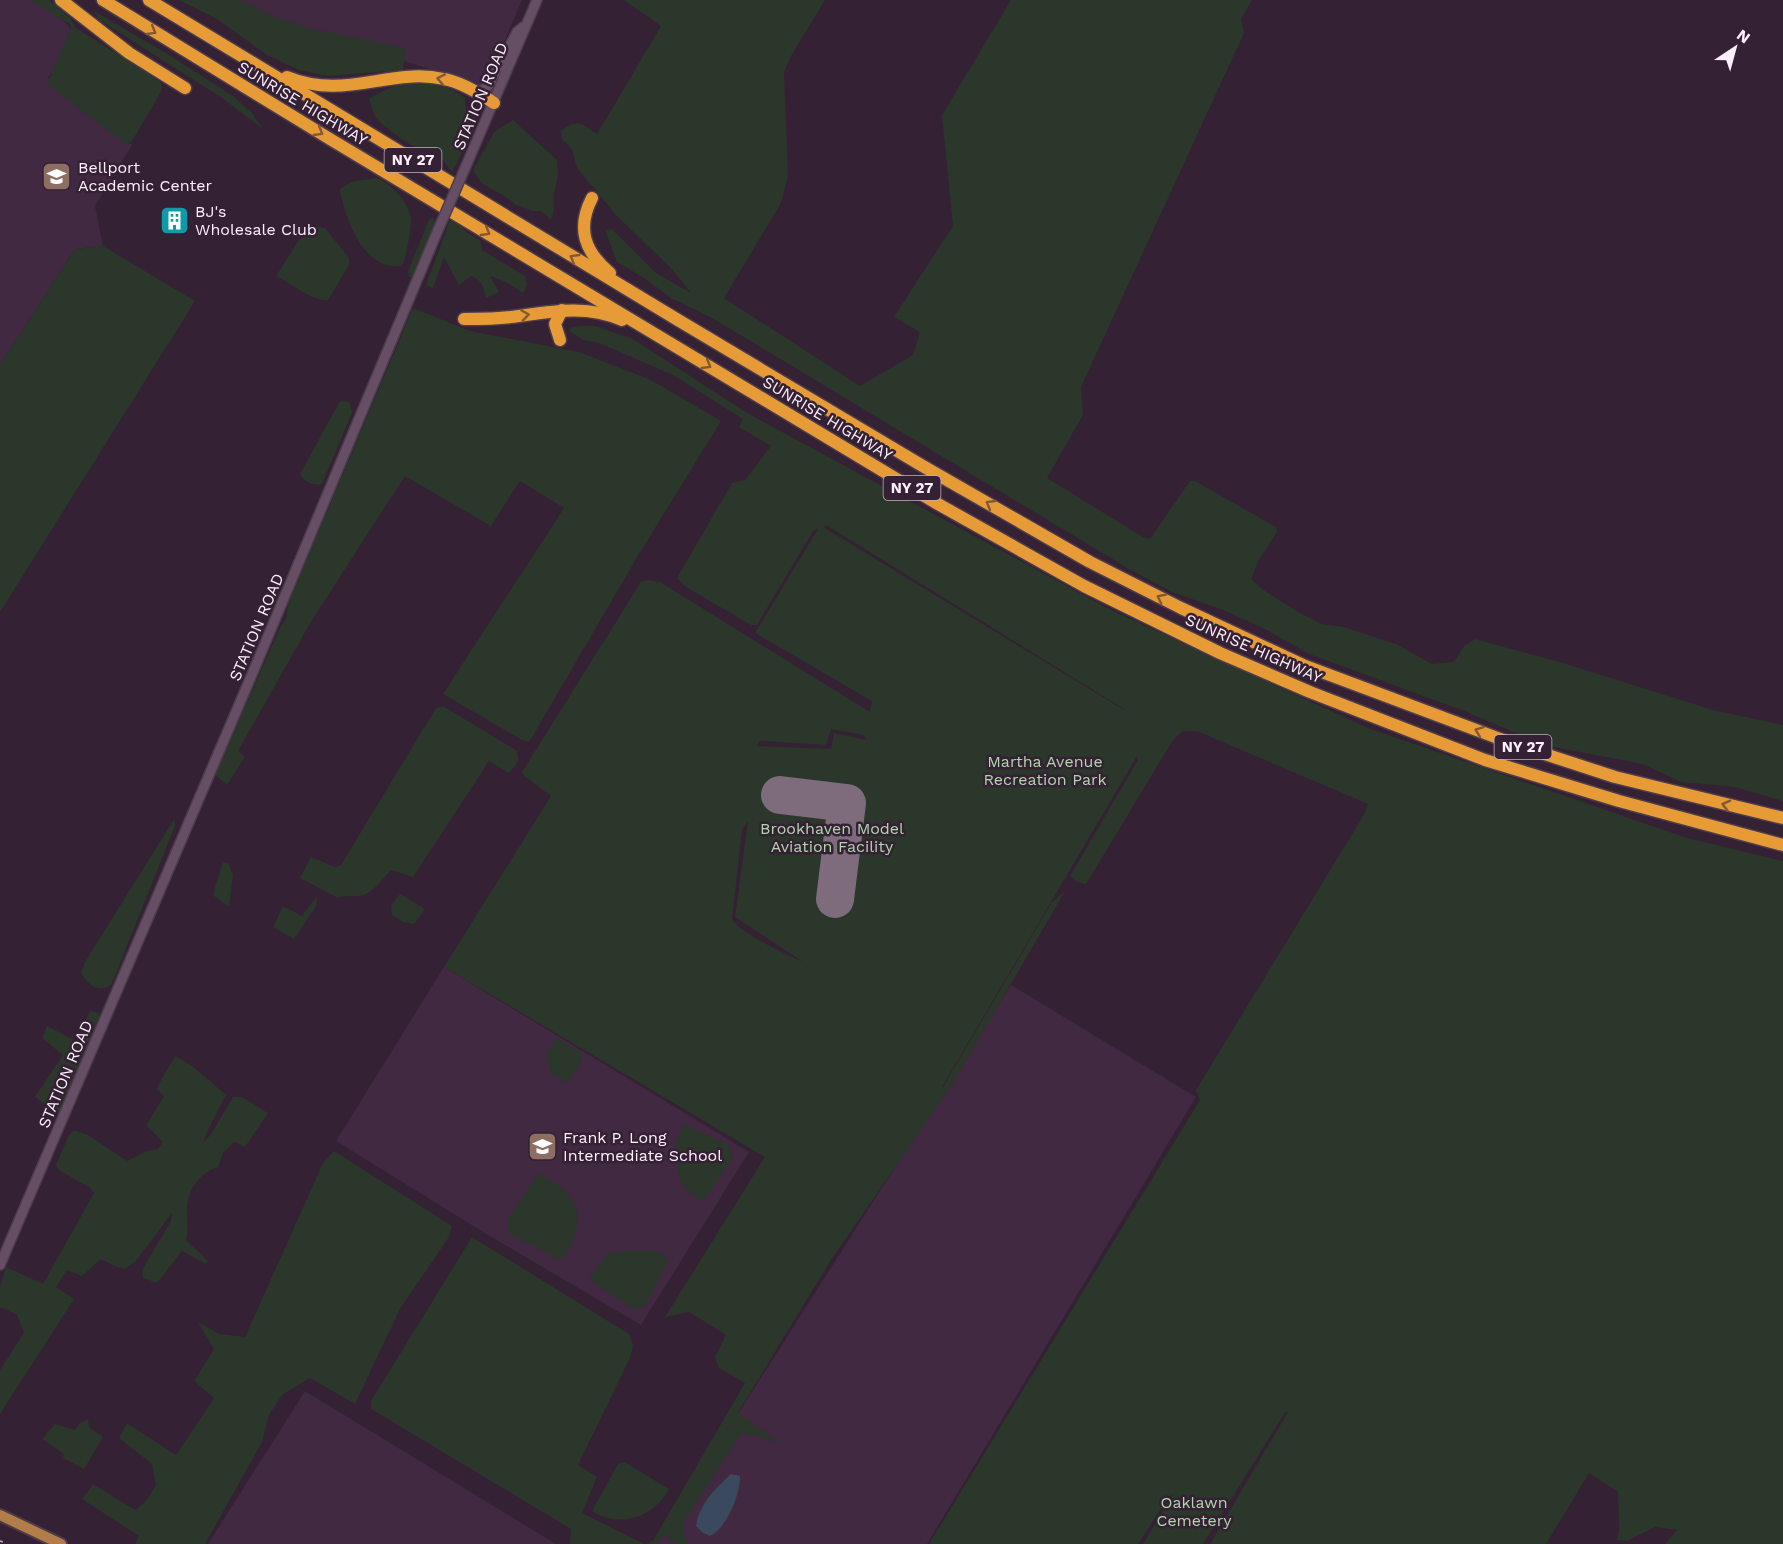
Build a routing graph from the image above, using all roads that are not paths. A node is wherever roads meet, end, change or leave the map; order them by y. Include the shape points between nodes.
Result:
1 (61, 0) edge
2 (103, 0) edge
3 (149, 0) edge
4 (537, 0) edge
5 (527, 23) junction
6 (231, 50) junction
7 (185, 88) dead end
8 (476, 92) junction
9 (494, 103) junction
10 (592, 198) dead end
11 (562, 310) junction
12 (464, 319) dead end
13 (678, 320) junction
14 (560, 340) dead end
15 (689, 354) junction
16 (1783, 819) edge
17 (1783, 845) edge
18 (0, 1265) edge
19 (0, 1515) edge
20 (61, 1544) edge

1 - 7 highway via 129,53
2 -> 15 highway, SUNRISE HIGHWAY / NY 27
3 - 6 highway, SUNRISE HIGHWAY / NY 27
4 - 5 main road, STATION ROAD
5 - 8 main road via 517,32 489,85
5 - 9 main road, STATION ROAD
8 -> 6 highway via 444,79 425,77 348,86 314,85 288,78
13 -> 6 highway, SUNRISE HIGHWAY / NY 27
8 - 9 highway
9 - 18 main road, STATION ROAD, bridge
10 - 13 highway via 584,216 584,232 595,258 613,276
12 -> 11 highway
11 - 14 highway via 555,324
11 - 15 highway via 610,316
16 -> 13 highway, SUNRISE HIGHWAY / NY 27 via 1615,777 1511,743 1303,665 1090,562
15 -> 17 highway, SUNRISE HIGHWAY / NY 27 via 938,504 1074,580 1220,653 1485,760
19 - 20 main road

